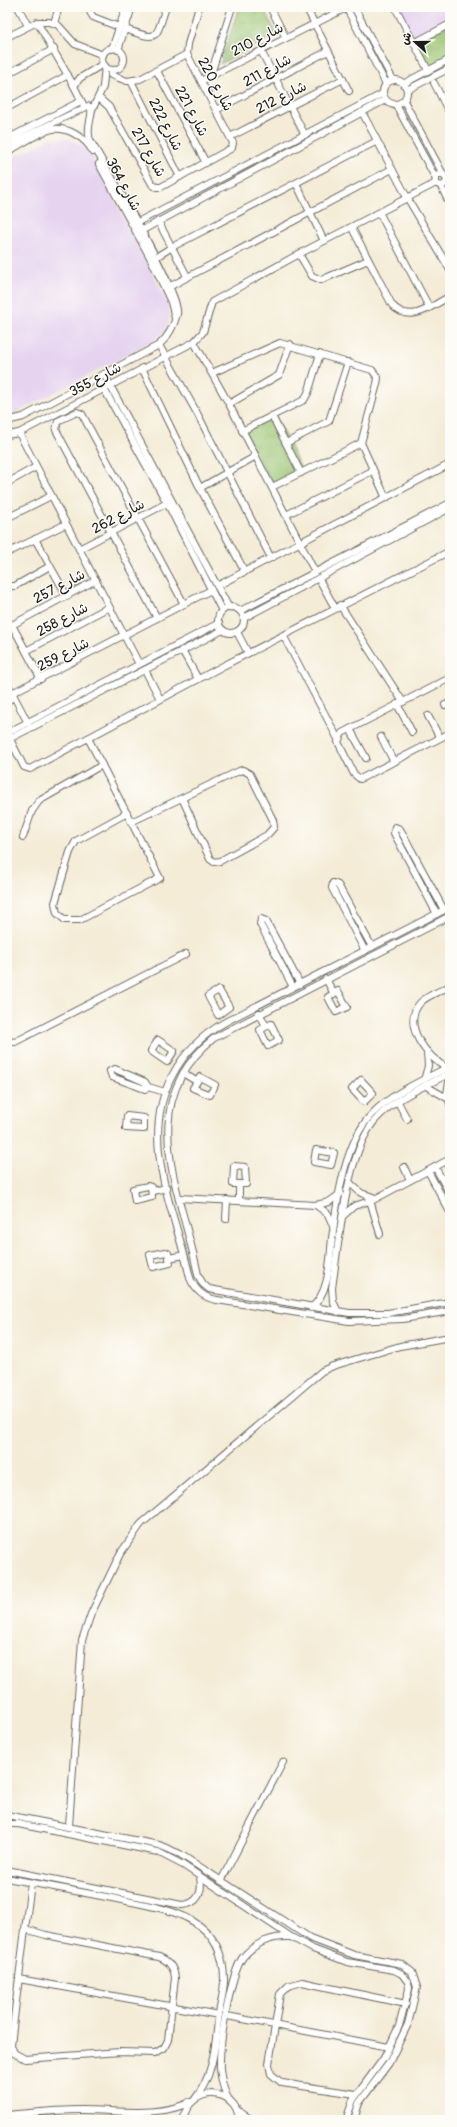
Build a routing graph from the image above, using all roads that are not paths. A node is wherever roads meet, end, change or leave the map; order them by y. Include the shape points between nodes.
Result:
1 (18, 7) edge
2 (59, 7) edge
3 (91, 7) edge
4 (126, 7) edge
5 (132, 7) edge
6 (166, 7) edge
7 (199, 7) edge
8 (232, 7) edge
9 (270, 7) edge
10 (306, 7) edge
11 (346, 7) edge
12 (354, 7) edge
13 (396, 7) edge
14 (22, 10) edge
15 (37, 22) junction
16 (54, 23) junction
17 (314, 24) junction
18 (450, 24) edge
19 (28, 26) junction
20 (122, 28) junction
21 (7, 37) edge
22 (286, 38) junction
23 (414, 43) junction
24 (54, 49) junction
25 (115, 50) junction
26 (261, 51) junction
27 (328, 51) junction
28 (187, 54) junction
29 (103, 55) junction
30 (450, 58) edge
31 (104, 65) junction
32 (450, 68) edge
33 (115, 70) junction
34 (157, 70) junction
35 (428, 70) junction
36 (7, 74) edge
37 (68, 75) junction
38 (111, 75) junction
39 (210, 77) junction
40 (276, 79) junction
41 (343, 79) junction
42 (393, 80) junction
43 (132, 81) junction
44 (201, 81) junction
45 (434, 83) dead end
46 (386, 84) junction
47 (403, 84) junction
48 (74, 86) junction
49 (103, 87) junction
50 (406, 90) junction
51 (349, 91) dead end
52 (384, 97) junction
53 (99, 98) junction
54 (81, 101) junction
55 (404, 101) junction
56 (396, 105) junction
57 (290, 106) junction
58 (7, 108) edge
59 (88, 108) junction
60 (216, 110) junction
61 (362, 112) junction
62 (450, 114) edge
63 (305, 135) junction
64 (230, 137) junction
65 (7, 139) edge
66 (377, 141) junction
67 (7, 145) edge
68 (233, 147) joint
69 (7, 152) edge
70 (206, 163) junction
71 (392, 169) junction
72 (180, 177) junction
73 (447, 178) edge
74 (296, 183) junction
75 (438, 183) junction
76 (450, 188) edge
77 (408, 199) junction
78 (450, 205) edge
79 (310, 211) junction
80 (380, 214) junction
81 (158, 221) junction
82 (135, 224) junction
83 (352, 228) junction
84 (139, 232) junction
85 (324, 241) junction
86 (172, 247) junction
87 (299, 254) junction
88 (153, 258) junction
89 (368, 260) junction
90 (450, 270) edge
91 (187, 276) junction
92 (168, 287) junction
93 (450, 296) edge
94 (429, 308) junction
95 (194, 342) junction
96 (290, 344) junction
97 (159, 345) junction
98 (320, 354) junction
99 (165, 356) junction
100 (348, 362) junction
101 (142, 368) junction
102 (212, 373) junction
103 (104, 374) junction
104 (98, 378) junction
105 (110, 385) junction
106 (104, 388) junction
107 (229, 404) junction
108 (272, 416) junction
109 (7, 421) edge
110 (242, 431) junction
111 (19, 434) junction
112 (7, 436) edge
113 (286, 443) junction
114 (361, 443) junction
115 (256, 456) junction
116 (450, 464) edge
117 (36, 468) junction
118 (372, 471) junction
119 (228, 472) junction
120 (301, 473) junction
121 (7, 483) edge
122 (272, 487) junction
123 (200, 488) junction
124 (51, 496) junction
125 (386, 498) junction
126 (167, 503) junction
127 (450, 503) edge
128 (450, 508) edge
129 (286, 514) junction
130 (7, 518) edge
131 (139, 518) junction
132 (66, 524) junction
133 (111, 532) junction
134 (35, 539) junction
135 (300, 542) junction
136 (79, 549) junction
137 (450, 551) edge
138 (7, 553) edge
139 (271, 558) junction
140 (50, 566) junction
141 (245, 572) junction
142 (315, 572) junction
143 (319, 579) junction
144 (96, 580) junction
145 (7, 586) edge
146 (217, 586) junction
147 (211, 590) junction
148 (66, 596) junction
149 (184, 604) junction
150 (109, 607) junction
151 (337, 607) junction
152 (229, 608) junction
153 (222, 611) junction
154 (240, 611) junction
155 (157, 618) junction
156 (244, 618) junction
157 (219, 623) junction
158 (10, 624) edge
159 (223, 630) junction
160 (237, 632) junction
161 (283, 635) junction
162 (125, 636) junction
163 (182, 650) junction
164 (26, 651) junction
165 (248, 653) junction
166 (139, 664) junction
167 (145, 670) junction
168 (450, 678) edge
169 (41, 679) junction
170 (198, 679) junction
171 (8, 686) edge
172 (13, 695) junction
173 (160, 699) junction
174 (7, 701) edge
175 (400, 703) junction
176 (428, 716) dead end
177 (28, 722) junction
178 (350, 729) junction
179 (412, 732) dead end
180 (450, 733) edge
181 (8, 736) edge
182 (88, 738) junction
183 (381, 738) dead end
184 (440, 738) junction
185 (338, 739) junction
186 (366, 758) dead end
187 (394, 762) junction
188 (102, 765) junction
189 (182, 798) junction
190 (126, 813) junction
191 (131, 822) junction
192 (23, 837) dead end
193 (411, 850) junction
194 (405, 854) junction
195 (350, 907) junction
196 (450, 907) edge
197 (344, 910) junction
198 (444, 910) junction
199 (437, 914) junction
200 (450, 916) edge
201 (414, 926) junction
202 (417, 933) junction
203 (280, 946) junction
204 (372, 947) junction
205 (273, 949) junction
206 (365, 950) junction
207 (186, 954) dead end
208 (326, 979) junction
209 (300, 984) junction
210 (450, 986) edge
211 (294, 987) junction
212 (334, 994) dead end
213 (223, 1013) dead end
214 (259, 1014) junction
215 (227, 1021) junction
216 (266, 1026) dead end
217 (7, 1041) edge
218 (427, 1052) junction
219 (171, 1058) dead end
220 (179, 1064) junction
221 (449, 1071) edge
222 (183, 1073) junction
223 (196, 1081) dead end
224 (425, 1083) junction
225 (148, 1087) junction
226 (164, 1095) junction
227 (368, 1098) dead end
228 (172, 1100) junction
229 (449, 1101) edge
230 (398, 1102) junction
231 (377, 1109) junction
232 (407, 1119) dead end
233 (145, 1123) dead end
234 (158, 1124) junction
235 (333, 1159) dead end
236 (450, 1159) edge
237 (347, 1162) junction
238 (404, 1167) dead end
239 (435, 1167) junction
240 (428, 1171) junction
241 (410, 1180) junction
242 (350, 1182) junction
243 (239, 1184) dead end
244 (167, 1188) junction
245 (152, 1191) dead end
246 (340, 1194) junction
247 (450, 1194) edge
248 (179, 1198) junction
249 (369, 1199) junction
250 (227, 1200) junction
251 (239, 1200) junction
252 (316, 1205) junction
253 (450, 1212) edge
254 (344, 1215) junction
255 (226, 1219) dead end
256 (334, 1226) junction
257 (380, 1234) dead end
258 (184, 1255) junction
259 (169, 1258) dead end
260 (328, 1287) junction
261 (450, 1302) edge
262 (310, 1308) junction
263 (450, 1310) edge
264 (338, 1312) junction
265 (450, 1337) edge
266 (283, 1762) dead end
267 (7, 1815) edge
268 (7, 1824) edge
269 (69, 1826) junction
270 (7, 1870) edge
271 (7, 1878) edge
272 (200, 1878) junction
273 (221, 1881) junction
274 (31, 1883) junction
275 (25, 1929) junction
276 (291, 1938) junction
277 (19, 1979) junction
278 (406, 2004) junction
279 (172, 2007) junction
280 (219, 2015) junction
281 (227, 2016) junction
282 (275, 2025) junction
283 (389, 2047) junction
284 (356, 2094) junction
285 (193, 2100) junction
286 (229, 2100) junction
287 (7, 2110) edge
288 (236, 2110) junction
289 (16, 2114) junction
290 (7, 2115) edge
291 (34, 2120) edge
292 (121, 2120) edge
293 (183, 2120) edge
294 (239, 2120) edge
295 (252, 2120) edge
296 (346, 2120) edge
297 (354, 2120) edge

1 - 14 street
2 - 16 street
3 - 20 street via 93,17
4 - 20 street
5 - 20 street
6 - 20 street via 158,32 154,36 148,37
7 - 28 street, شارع 220
8 - 39 street
9 - 22 street
10 - 17 street
11 - 17 street, شارع 210
11 - 46 street
12 - 42 street
13 - 23 street
14 - 19 street
15 - 16 street
15 - 19 street
15 - 24 street
16 - 29 street via 75,44
17 - 22 street, شارع 210
17 - 27 street
18 - 23 street
19 - 21 street
20 - 25 street
22 - 26 street, شارع 210
23 - 35 street
24 - 36 street
24 - 37 street
25 - 29 street via 108,50
25 - 33 street via 124,59 121,66
26 - 39 street, شارع 210
26 - 40 street
27 - 40 street, شارع 211
27 - 41 street
28 - 34 street
28 - 44 street, شارع 220
29 - 31 street
30 - 35 street
31 - 33 street
31 - 48 street via 80,78
31 - 49 street
32 - 50 street
33 - 38 street
34 - 43 street
34 - 70 street, شارع 221
35 - 47 street
37 - 48 street
37 - 58 street
38 - 43 street
38 - 49 street
39 - 44 street, شارع 210
40 - 57 street
40 - 60 street, شارع 211
41 - 51 street
41 - 57 street, شارع 212
42 - 46 street
42 - 47 street
43 - 72 street, شارع 222
44 - 60 street, شارع 220
45 - 62 street
46 - 52 street
47 - 50 street
48 - 54 street
49 - 53 street
50 - 55 street
52 - 56 street via 389,103
52 - 61 street
52 - 63 street
53 - 59 street
53 - 72 street, شارع 217 via 110,107 153,186 161,187
54 - 59 street
54 - 65 street
55 - 56 street
55 - 73 street
56 - 75 street
57 - 63 street
57 - 64 street, شارع 212
59 - 67 street
59 - 82 street, شارع 364 via 88,132
60 - 64 street, شارع 220
61 - 66 street
61 - 81 street
63 - 82 street
64 - 68 street, شارع 220
66 - 71 street
66 - 74 street
68 - 70 street, شارع 217
69 - 82 street, شارع 364 via 48,130 68,131 76,135 92,149
70 - 72 street, شارع 217
71 - 77 street
71 - 79 street
73 - 75 street
73 - 75 street via 440,175
73 - 76 street
74 - 79 street
74 - 86 street
75 - 77 street
75 - 78 street
77 - 80 street
77 - 90 street
79 - 85 street
79 - 91 street
80 - 83 street
80 - 94 street
81 - 84 street
81 - 86 street
82 - 84 street, شارع 364
83 - 85 street
83 - 89 street
84 - 88 street, شارع 364
85 - 87 street
86 - 88 street
86 - 91 street
87 - 89 street via 312,276 321,280
87 - 95 street via 212,302 203,332
88 - 92 street, شارع 364
89 - 94 street via 395,308 411,314
91 - 92 street
92 - 97 street, شارع 364 via 175,318 169,334
93 - 94 street
95 - 99 street, شارع 355
95 - 102 street
96 - 98 street
96 - 102 street via 272,345
96 - 107 street via 279,375
97 - 99 street
97 - 103 street, شارع 364
98 - 100 street
98 - 108 street via 306,397
99 - 101 street, شارع 355
99 - 119 street
100 - 113 street via 329,421
100 - 114 street via 369,368 378,378
101 - 105 street, شارع 355
101 - 123 street
102 - 107 street
103 - 104 street, شارع 364
103 - 105 street
104 - 106 street
104 - 109 street, شارع 364 via 24,417
105 - 106 street, شارع 355
105 - 146 street
106 - 111 street, شارع 355
106 - 126 street
107 - 110 street
108 - 110 street
108 - 113 street
110 - 115 street
111 - 112 street, شارع 355
111 - 117 street
113 - 120 street
114 - 118 street
114 - 120 street
115 - 119 street
115 - 122 street
116 - 125 street
117 - 121 street
117 - 124 street
118 - 125 street
118 - 129 street
119 - 123 street
119 - 139 street
120 - 122 street
122 - 129 street
123 - 141 street
124 - 130 street
124 - 132 street
125 - 135 street
126 - 131 street, شارع 262
126 - 147 street
127 - 142 street
128 - 143 street
129 - 135 street
131 - 133 street, شارع 262
131 - 133 street via 82,414 77,412 58,421 56,430
131 - 149 street
132 - 134 street
132 - 136 street
133 - 136 street, شارع 262
133 - 155 street
134 - 138 street
134 - 140 street
135 - 139 street
135 - 142 street
136 - 144 street
137 - 151 street
139 - 141 street
140 - 145 street via 15,586
140 - 148 street
141 - 146 street
142 - 154 street
143 - 151 street
143 - 156 street
144 - 148 street, شارع 257
144 - 150 street
146 - 152 street
147 - 149 street, شارع 259
147 - 153 street
148 - 158 street, شارع 257
149 - 155 street, شارع 259
150 - 162 street
150 - 164 street, شارع 258
151 - 161 street
151 - 175 street
152 - 153 street
152 - 154 street
153 - 157 street
154 - 156 street
155 - 162 street, شارع 259
156 - 160 street via 243,626
157 - 159 street
157 - 166 street
158 - 164 street
159 - 160 street
159 - 163 street
160 - 165 street
161 - 165 street
161 - 185 street
162 - 166 street
162 - 169 street, شارع 259
163 - 167 street
163 - 170 street
164 - 169 street
165 - 170 street
166 - 177 street
167 - 173 street
167 - 181 street
168 - 175 street
169 - 172 street, شارع 259
170 - 173 street
171 - 172 street
172 - 174 street, شارع 259
172 - 177 street
173 - 182 street
175 - 178 street
175 - 179 street
176 - 184 street
177 - 181 street
178 - 185 street via 342,733
178 - 186 street
180 - 184 street
181 - 182 street via 24,767 30,769
182 - 188 street
183 - 187 street
184 - 187 street
185 - 187 street via 358,778
188 - 190 street
188 - 192 street via 39,801 32,811
189 - 189 street via 210,859 214,862 267,835 274,827 273,820 246,770
189 - 191 street
190 - 191 street
190 - 191 street via 83,836 74,844 55,903 61,917 70,921 80,920 160,878
193 - 194 street
193 - 194 street via 400,829 395,827 393,831
193 - 198 street
194 - 199 street
195 - 197 street
195 - 197 street via 338,885 333,883 331,886
195 - 204 street
196 - 198 street
197 - 206 street
198 - 199 street
199 - 201 street
200 - 202 street
201 - 202 street
201 - 204 street
202 - 208 street
203 - 205 street
203 - 205 street via 266,921 261,919 259,922
203 - 209 street
204 - 206 street
205 - 211 street
206 - 209 street
207 - 217 street via 15,1042
208 - 212 street
208 - 214 street
209 - 211 street
210 - 218 street via 422,1001 414,1014 415,1030
211 - 215 street
213 - 215 street
214 - 216 street
214 - 222 street via 214,1038 195,1056
215 - 220 street via 200,1039
218 - 221 street
218 - 224 street
219 - 220 street
220 - 226 street
221 - 224 street
221 - 229 street
222 - 223 street
222 - 228 street
224 - 229 street
224 - 230 street
224 - 231 street via 394,1096
225 - 225 street via 145,1082 115,1069 110,1070 112,1077 142,1089
225 - 226 street
226 - 228 street
226 - 234 street
227 - 231 street
228 - 248 street via 168,1120 168,1146 171,1170
230 - 232 street
230 - 242 street via 377,1117 364,1135 355,1156
231 - 237 street via 358,1133
233 - 234 street
234 - 244 street via 159,1152
235 - 237 street
236 - 239 street
237 - 246 street
238 - 241 street
239 - 240 street
239 - 247 street
240 - 241 street
240 - 253 street
241 - 249 street
242 - 249 street
242 - 254 street
243 - 251 street
244 - 245 street
244 - 258 street
246 - 252 street via 329,1202
246 - 256 street
248 - 250 street
248 - 262 street via 198,1275 206,1287 217,1292
249 - 254 street via 354,1206
249 - 257 street
250 - 251 street
250 - 255 street
251 - 252 street
252 - 256 street via 328,1214
254 - 260 street
256 - 260 street
258 - 259 street
258 - 263 street via 194,1286 212,1300 349,1321 403,1319
260 - 262 street
260 - 264 street
261 - 264 street via 388,1312
262 - 264 street
265 - 269 street via 400,1346 326,1369 166,1501 135,1531 118,1558 91,1614 82,1640
266 - 273 street
267 - 269 street
268 - 272 street via 151,1850 175,1860
269 - 273 street via 159,1845 180,1854
270 - 272 street via 182,1905 189,1904 198,1897 202,1886
271 - 274 street
272 - 276 street
273 - 297 street via 321,1944 354,1956 402,1964 414,1975 417,1991 404,2034 389,2063 362,2097
274 - 275 street
274 - 280 street via 167,1909 196,1921 211,1939 221,1959 224,1981
275 - 277 street
275 - 279 street via 166,1960 175,1974
276 - 278 street via 336,1959 400,1972 409,1985
276 - 281 street via 268,1940 254,1947 244,1957 232,1980
277 - 279 street
277 - 279 street via 11,2045 14,2053 22,2058 158,2052 167,2043
278 - 282 street via 302,1982 294,1983 280,1994
278 - 283 street
279 - 280 street
280 - 285 street via 209,2076
281 - 282 street
281 - 286 street via 220,2066 223,2087
282 - 283 street
282 - 284 street via 269,2068 276,2080
283 - 284 street via 377,2068
284 - 296 street
285 - 286 street via 212,2094
285 - 289 street via 179,2107 155,2112 70,2110
285 - 293 street via 186,2108
286 - 288 street
287 - 289 street
288 - 294 street
288 - 295 street
289 - 290 street
291 - 292 street

